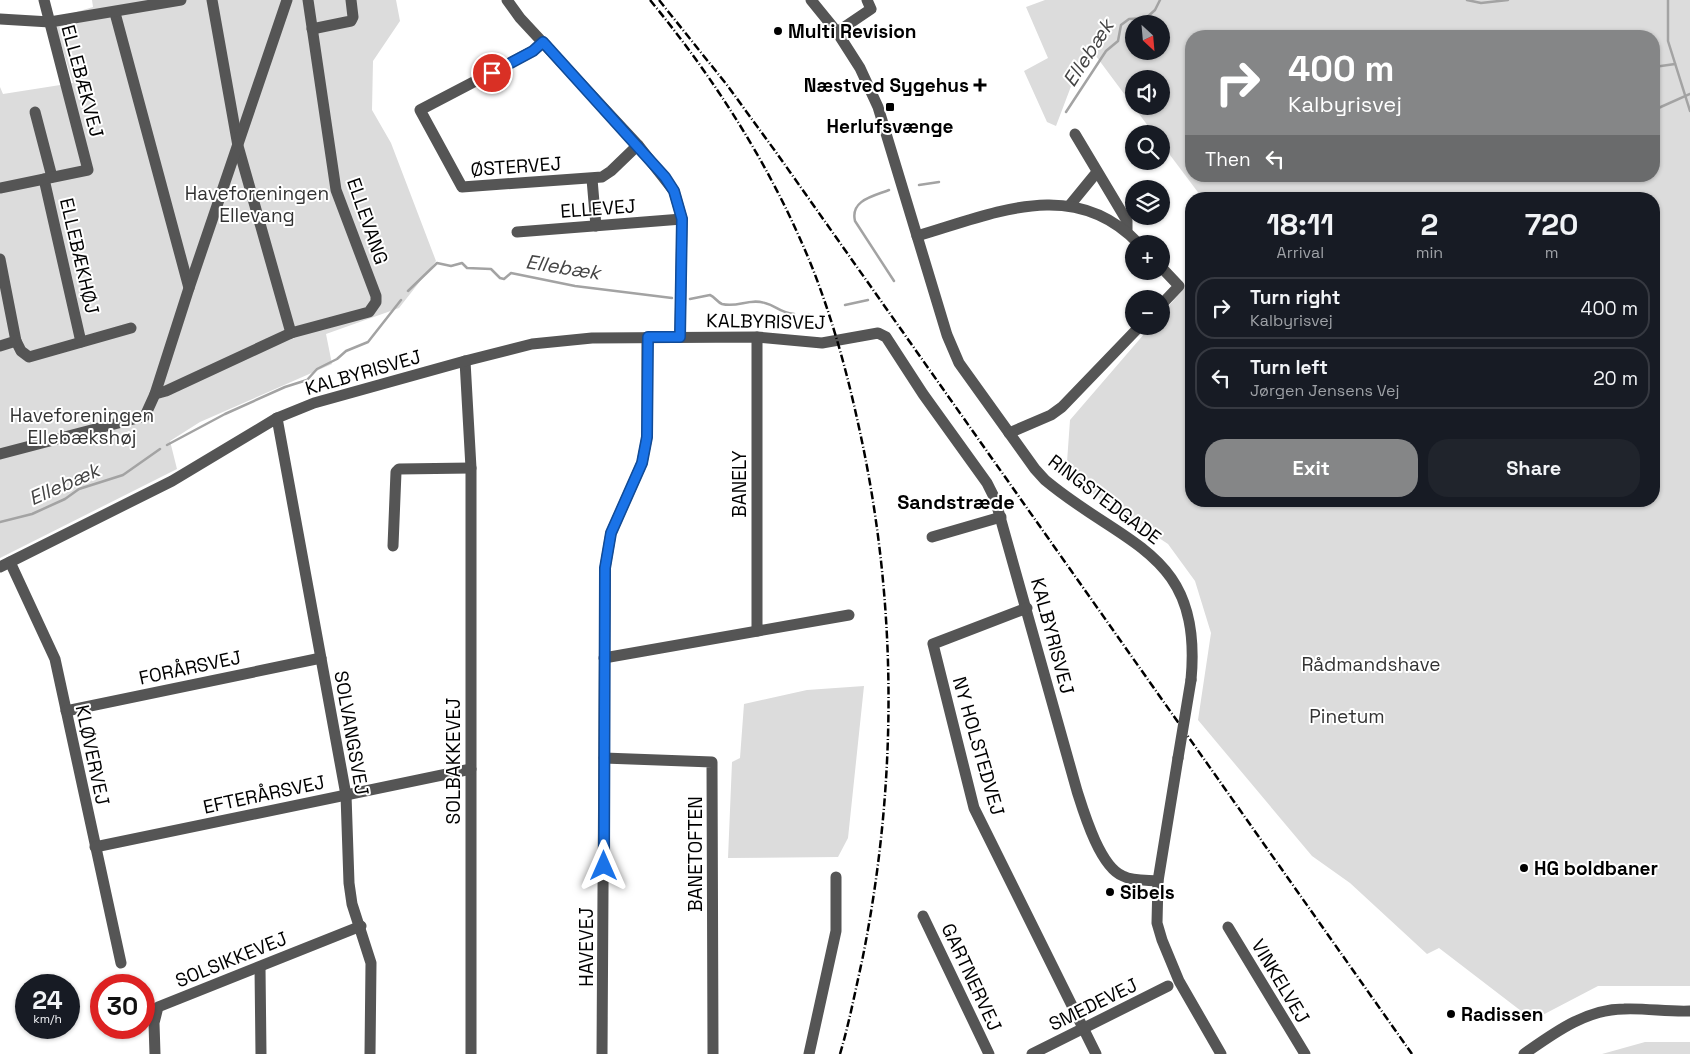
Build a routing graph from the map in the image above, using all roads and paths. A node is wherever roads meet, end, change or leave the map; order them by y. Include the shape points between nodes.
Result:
1 (44, 0) edge
2 (181, 0) edge
3 (212, 0) edge
4 (287, 0) edge
5 (308, 0) edge
6 (351, 0) edge
7 (507, 0) edge
8 (811, 0) edge
9 (869, 4) edge
10 (115, 13) junction
11 (0, 19) edge
12 (50, 22) junction
13 (312, 29) junction
14 (837, 32) junction
15 (543, 42) junction
16 (35, 112) dead end
17 (1075, 134) dead end
18 (238, 146) junction
19 (638, 146) junction
20 (88, 170) joint
21 (1097, 172) junction
22 (48, 178) junction
23 (592, 179) junction
24 (0, 188) edge
25 (1070, 205) junction
26 (682, 219) junction
27 (596, 226) junction
28 (1128, 231) junction
29 (517, 232) dead end
30 (1131, 235) edge
31 (917, 236) junction
32 (0, 259) edge
33 (1170, 276) edge
34 (188, 288) junction
35 (1170, 295) edge
36 (131, 328) dead end
37 (291, 333) junction
38 (1131, 335) edge
39 (648, 337) junction
40 (680, 337) junction
41 (757, 337) junction
42 (16, 341) junction
43 (82, 342) junction
44 (0, 346) edge
45 (465, 361) junction
46 (155, 394) junction
47 (277, 418) junction
48 (1009, 434) junction
49 (0, 454) edge
50 (471, 468) junction
51 (1001, 516) junction
52 (932, 537) dead end
53 (393, 546) dead end
54 (5, 564) edge
55 (1027, 608) junction
56 (849, 615) dead end
57 (757, 631) junction
58 (321, 658) junction
59 (604, 658) junction
60 (66, 711) junction
61 (604, 758) junction
62 (470, 769) junction
63 (346, 795) junction
64 (95, 847) junction
65 (836, 877) dead end
66 (1158, 881) junction
67 (923, 916) dead end
68 (361, 926) junction
69 (1228, 927) dead end
70 (121, 963) dead end
71 (260, 967) junction
72 (1168, 986) dead end
73 (1690, 1011) edge
74 (1084, 1028) junction
75 (155, 1054) edge
76 (261, 1054) edge
77 (370, 1054) edge
78 (471, 1054) edge
79 (602, 1054) edge
80 (712, 1054) edge
81 (808, 1054) edge
82 (988, 1054) edge
83 (1032, 1054) edge
84 (1096, 1054) edge
85 (1221, 1054) edge
86 (1305, 1054) edge
87 (1524, 1054) edge

1 - 12 street, ELLEBÆKVEJ
2 - 10 street
3 - 18 street
4 - 18 street
5 - 13 street, ELLEVANG
6 - 13 street via 351,21
7 - 15 street
8 - 14 street, RINGSTEDGADE
9 - 14 street
10 - 12 street
10 - 34 street
11 - 12 street
12 - 20 street, ELLEBÆKVEJ
13 - 37 street, ELLEVANG via 336,190 376,302 369,312
14 - 31 street, RINGSTEDGADE via 860,68 878,107
15 - 19 street
15 - 23 street, ØSTERVEJ via 533,51 420,110 462,187
16 - 22 street, ELLEBÆKHØJ
17 - 21 street
18 - 34 street
18 - 37 street
19 - 23 street, ØSTERVEJ via 611,171
19 - 26 street via 674,191
20 - 22 street, ELLEBÆKHØJ
21 - 25 street
21 - 28 street via 1127,221
22 - 24 street, ELLEBÆKHØJ
22 - 43 street, ELLEBÆKHØJ
23 - 27 street
25 - 28 street via 1110,220
25 - 31 street via 1022,206
26 - 27 street, ELLEVEJ
26 - 40 street
27 - 29 street, ELLEVEJ
28 - 30 street
31 - 48 street, RINGSTEDGADE via 959,363
32 - 42 street
33 - 35 street via 1179,286
34 - 46 street
36 - 43 street, ELLEBÆKHØJ
37 - 46 street, ELLEVANG
38 - 48 street via 1052,416
39 - 40 street, KALBYRISVEJ
39 - 45 street, KALBYRISVEJ via 532,344
39 - 59 street, HAVEVEJ via 647,437 642,463 611,533 605,568
40 - 41 street, KALBYRISVEJ
41 - 51 street, KALBYRISVEJ via 822,344 878,333 886,337 987,482
41 - 57 street, BANELY
42 - 43 street, ELLEBÆKHØJ via 21,352 29,357
42 - 44 street
45 - 47 street, KALBYRISVEJ via 314,403
45 - 50 street, SOLBAKKEVEJ
46 - 49 street via 145,416
47 - 54 street, KALBYRISVEJ via 172,480
47 - 58 street, SOLVANGSVEJ
48 - 66 street, RINGSTEDGADE, bridge via 1045,480 1144,547 1166,569 1181,594 1191,623 1194,645 1191,680
50 - 53 street via 399,469 396,472
50 - 62 street, SOLBAKKEVEJ
51 - 52 street
51 - 55 street, KALBYRISVEJ
54 - 60 street, KLØVERVEJ via 50,646
55 - 66 street, KALBYRISVEJ via 1089,825 1113,870 1123,877
55 - 74 street, NY HOLSTEDVEJ via 932,644 974,808
56 - 57 street
57 - 59 street
58 - 60 street, FORÅRSVEJ
58 - 63 street, SOLVANGSVEJ
59 - 61 street, HAVEVEJ
60 - 64 street, KLØVERVEJ
61 - 79 street, HAVEVEJ
61 - 80 street, BANETOFTEN via 712,762
62 - 63 street, EFTERÅRSVEJ
62 - 78 street, SOLBAKKEVEJ
63 - 64 street, EFTERÅRSVEJ
63 - 68 street, SOLVANGSVEJ via 349,883 352,904
64 - 70 street, KLØVERVEJ
65 - 81 street via 836,931
66 - 85 street, RINGSTEDGADE via 1157,923 1162,940 1179,981
67 - 82 street, GARTNERVEJ
68 - 71 street, SOLSIKKEVEJ
68 - 77 street, SOLVANGSVEJ via 371,963
69 - 86 street, VINKELVEJ
71 - 75 street, SOLSIKKEVEJ via 158,1007 154,1023
71 - 76 street
72 - 74 street, SMEDEVEJ
73 - 87 street via 1623,1009 1599,1013 1557,1031
74 - 83 street, SMEDEVEJ
74 - 84 street, NY HOLSTEDVEJ

